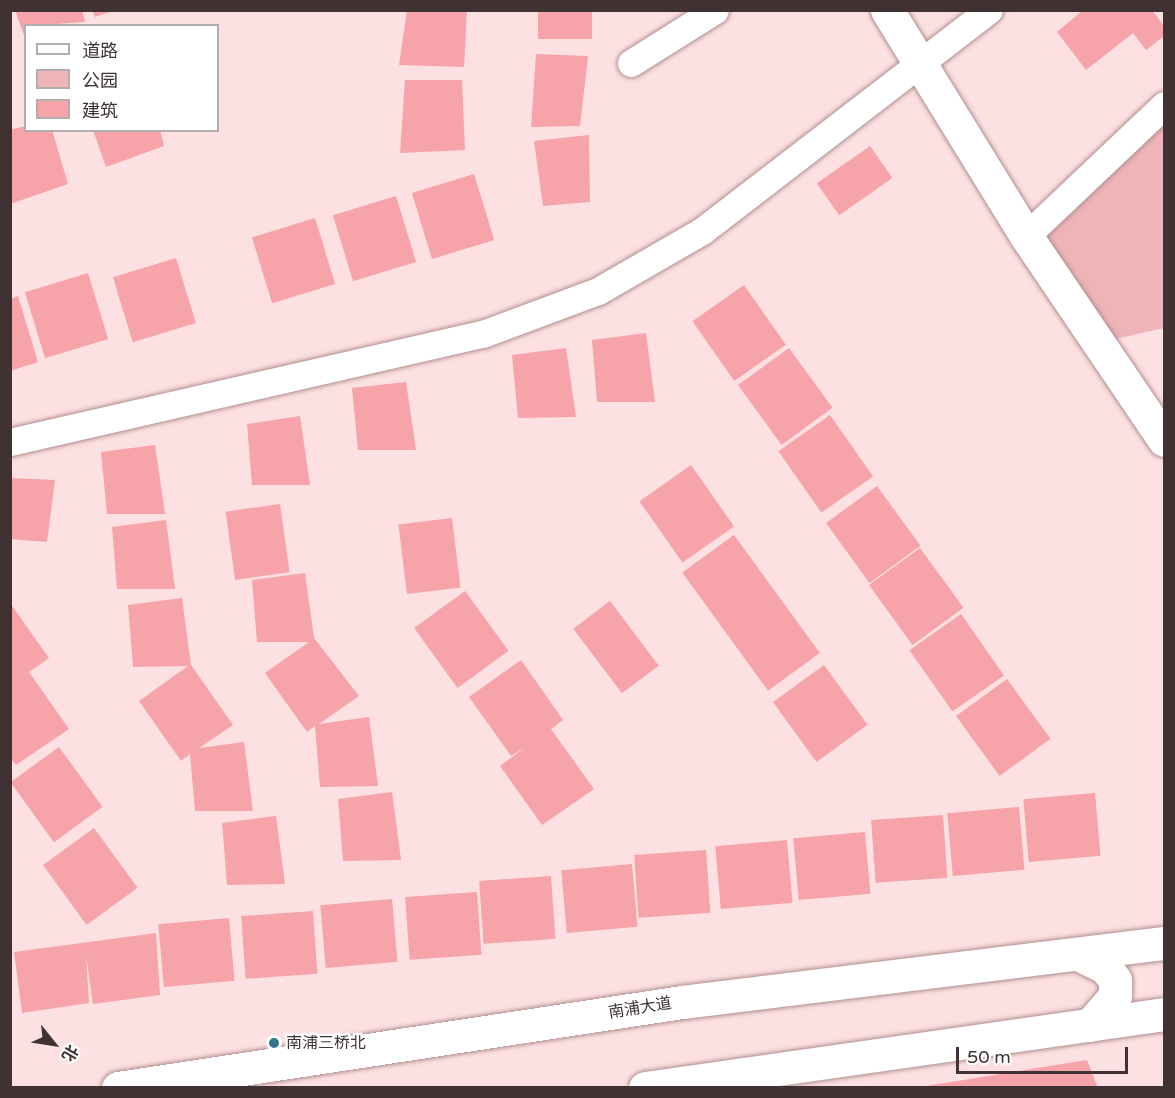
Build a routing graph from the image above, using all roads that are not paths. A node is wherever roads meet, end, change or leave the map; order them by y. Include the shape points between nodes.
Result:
1 (715, 10) edge
2 (887, 10) edge
3 (989, 10) edge
4 (919, 60) junction
5 (631, 63) dead end
6 (1164, 105) edge
7 (1026, 236) junction
8 (1164, 440) edge
9 (10, 442) edge
10 (1164, 943) edge
11 (1082, 956) junction
12 (1164, 1014) edge
13 (1090, 1025) junction
14 (762, 1080) edge
15 (118, 1088) edge
16 (645, 1088) edge

1 - 5 street
2 - 4 main road
3 - 4 street
4 - 7 main road
4 - 9 street via 702,231 598,291 483,334
6 - 7 street
7 - 8 main road
10 - 11 main road, 南浦大道
11 - 13 main road via 1105,967 1115,980 1115,996
11 - 15 main road, 南浦大道 via 682,1002
12 - 13 main road
13 - 14 main road
14 - 16 main road

